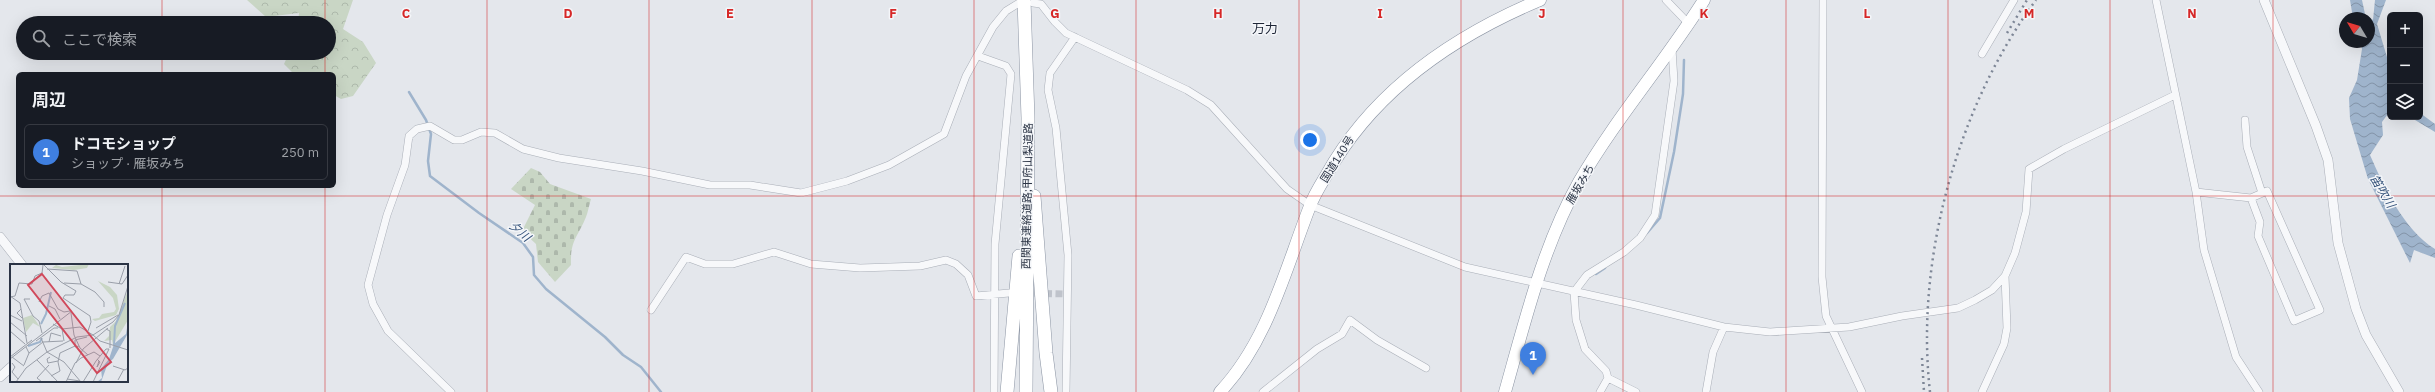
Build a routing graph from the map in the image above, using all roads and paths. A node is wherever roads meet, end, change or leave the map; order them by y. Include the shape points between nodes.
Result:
1 (1540, 0) edge
2 (1666, 0) edge
3 (1704, 0) edge
4 (1823, 0) edge
5 (2014, 0) edge
6 (2156, 0) edge
7 (2264, 0) edge
8 (1025, 2) edge
9 (1689, 24) junction
10 (1075, 37) junction
11 (1672, 49) junction
12 (1982, 54) dead end
13 (978, 56) junction
14 (2175, 95) junction
15 (1028, 118) junction
16 (2245, 120) dead end
17 (1026, 170) junction
18 (2196, 192) junction
19 (2262, 193) junction
20 (2252, 198) junction
21 (1310, 205) junction
22 (0, 237) edge
23 (21, 264) edge
24 (2005, 276) junction
25 (1537, 284) junction
26 (1574, 292) junction
27 (1009, 293) dead end
28 (994, 294) junction
29 (651, 310) dead end
30 (1724, 326) junction
31 (1832, 328) junction
32 (10, 368) edge
33 (1426, 368) dead end
34 (0, 377) edge
35 (1608, 378) junction
36 (451, 392) edge
37 (994, 392) edge
38 (1007, 392) edge
39 (1026, 392) edge
40 (1051, 392) edge
41 (1066, 392) edge
42 (1220, 392) edge
43 (1262, 392) edge
44 (1505, 392) edge
45 (1600, 392) edge
46 (1636, 392) edge
47 (1706, 392) edge
48 (1862, 392) edge
49 (1982, 392) edge
50 (2259, 392) edge
51 (2399, 392) edge

1 - 21 highway, 国道140号 via 1469,34 1421,65 1355,131 1334,160
2 - 9 street
3 - 9 highway, 雁坂みち
4 - 31 street via 1822,277 1826,316
5 - 12 street
6 - 14 street
7 - 51 street via 2314,119 2328,160 2338,243 2356,309 2370,342
8 - 10 street via 1041,4 1054,22
8 - 13 street via 1006,11 993,27
8 - 15 highway, 西関東連絡道路;甲府山梨道路
9 - 11 highway, 雁坂みち
10 - 21 street via 1187,90 1211,105 1287,189
10 - 41 street via 1050,72 1048,90 1056,128 1068,255
11 - 25 highway, 雁坂みち via 1580,181 1564,211
11 - 26 street via 1674,81 1655,215 1640,238 1624,252 1587,275
13 - 28 street via 1006,66 1011,74 995,244
13 - 36 street via 966,76 944,134 889,165 847,181 801,193 750,185 710,185 559,158 523,149 495,133 481,132 462,140 454,140 430,126 417,128 408,136 405,165 368,285 373,304 388,331 413,358
14 - 18 street
14 - 24 street via 2064,149 2029,169 2026,212 2021,237
15 - 17 highway, 西関東連絡道路;甲府山梨道路
15 - 40 highway
16 - 19 street via 2247,147
17 - 38 highway
17 - 39 highway, 西関東連絡道路;甲府山梨道路
18 - 20 street
18 - 50 street via 2204,250 2236,357
19 - 20 street
19 - 20 street via 2267,191 2320,310 2294,320 2258,236 2260,222
21 - 25 street via 1465,267
21 - 42 highway, 国道140号 via 1254,347 1234,377
22 - 23 street
24 - 31 street via 1992,290 1958,308
24 - 49 street via 2007,328 2004,344
25 - 26 street
25 - 44 highway, 雁坂みち
26 - 30 street via 1636,304
26 - 35 street via 1576,320 1585,348 1606,371
27 - 28 street
28 - 29 street via 976,296 968,275 956,264 946,260 920,266 860,268 811,264 774,252 734,264 706,264 686,257
28 - 37 street
30 - 31 street via 1770,332
30 - 47 street via 1713,352
31 - 48 street
32 - 34 street
33 - 43 street via 1377,340 1350,320 1342,334 1317,349
35 - 45 street
35 - 46 street

